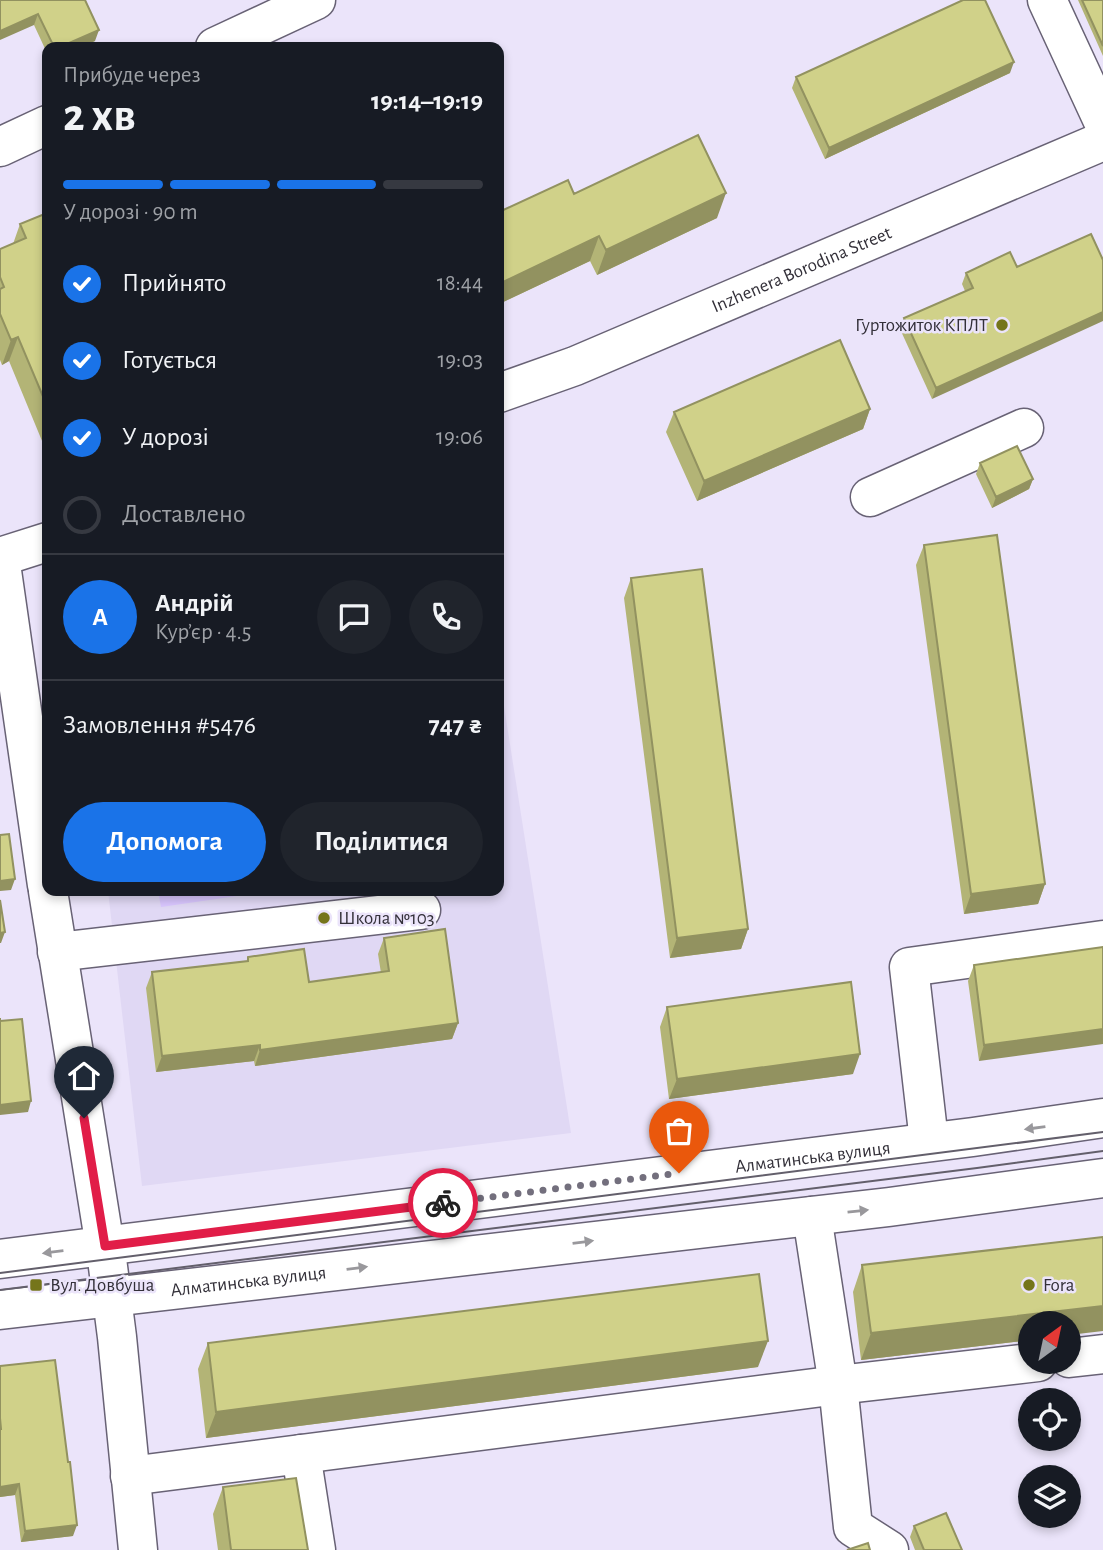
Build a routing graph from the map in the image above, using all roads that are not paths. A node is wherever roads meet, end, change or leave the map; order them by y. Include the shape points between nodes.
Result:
1 (316, 0) edge
2 (1047, 0) edge
3 (226, 42) edge
4 (1103, 121) edge
5 (42, 127) edge
6 (1103, 141) edge
7 (0, 147) edge
8 (504, 391) edge
9 (1024, 428) dead end
10 (870, 497) dead end
11 (42, 544) edge
12 (0, 557) edge
13 (42, 851) edge
14 (49, 896) edge
15 (421, 910) dead end
16 (1103, 940) edge
17 (57, 952) junction
18 (1103, 1118) edge
19 (929, 1141) junction
20 (1103, 1178) edge
21 (812, 1216) junction
22 (105, 1246) junction
23 (0, 1259) edge
24 (112, 1296) junction
25 (0, 1310) edge
26 (1103, 1354) edge
27 (1082, 1356) edge
28 (1018, 1364) edge
29 (838, 1385) junction
30 (301, 1454) junction
31 (130, 1476) junction
32 (138, 1550) edge
33 (316, 1550) edge
34 (890, 1550) edge

1 - 3 street
2 - 4 street
5 - 7 street
6 - 8 street, Inzhenera Borodina Street via 575,366
9 - 10 street
11 - 12 street
12 - 13 street
14 - 17 street
15 - 17 street
16 - 19 street via 909,967
17 - 22 street
18 -> 19 street, Алматинська вулиця
19 - 22 street, Алматинська вулиця
21 -> 20 street, Алматинська вулиця
24 -> 21 street, Алматинська вулиця
21 - 29 street
22 -> 23 street, Алматинська вулиця
22 - 24 street
24 - 25 street, Алматинська вулиця
24 - 31 street
26 - 27 street
28 - 29 street
29 - 30 street
29 - 34 street via 853,1527
30 - 31 street
30 - 33 street
31 - 32 street

